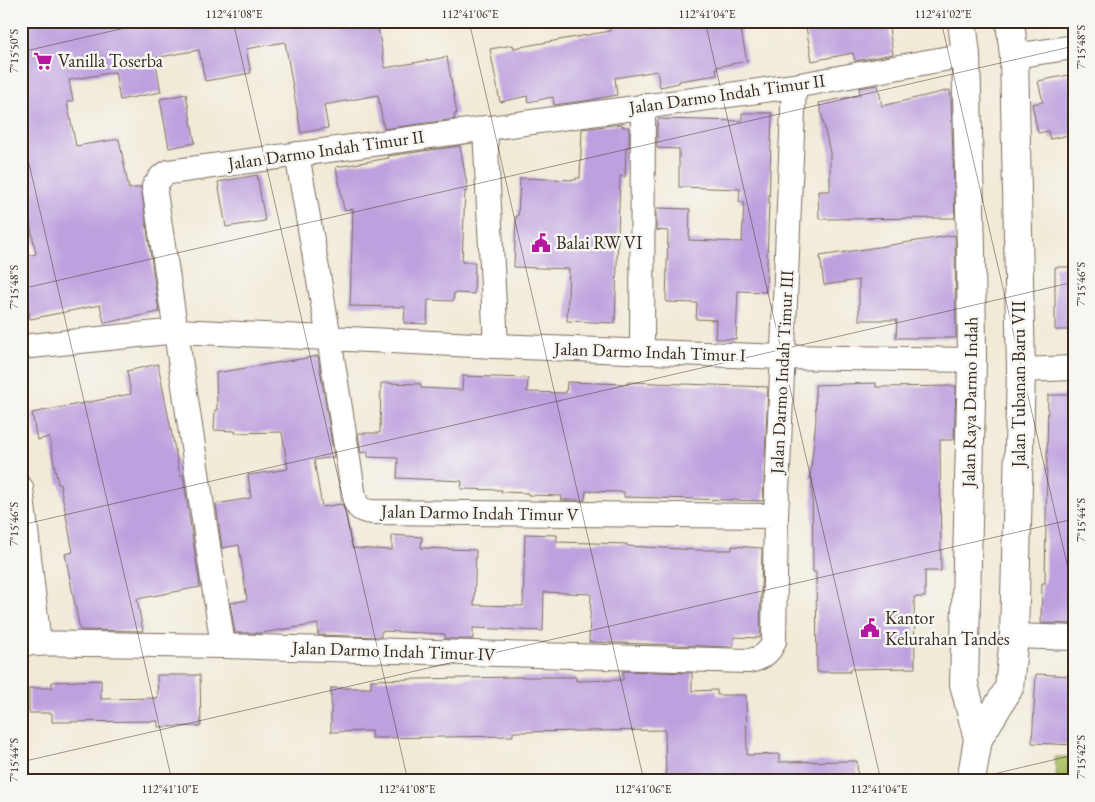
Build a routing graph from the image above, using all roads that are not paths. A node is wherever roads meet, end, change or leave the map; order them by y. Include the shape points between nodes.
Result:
1 (962, 21) edge
2 (1010, 21) edge
3 (1074, 47) edge
4 (966, 55) junction
5 (1014, 56) junction
6 (794, 86) junction
7 (643, 106) junction
8 (485, 128) junction
9 (297, 154) junction
10 (176, 331) junction
11 (330, 338) junction
12 (496, 346) junction
13 (21, 348) edge
14 (642, 352) junction
15 (783, 357) junction
16 (972, 360) junction
17 (1074, 368) edge
18 (1022, 370) junction
19 (21, 488) edge
20 (776, 516) junction
21 (1014, 636) junction
22 (1074, 638) edge
23 (30, 644) edge
24 (223, 646) junction
25 (765, 655) joint
26 (978, 739) junction
27 (971, 781) edge

1 - 4 street, Jalan Raya Darmo Indah
2 - 5 street, Jalan Tubanan Baru VII
3 - 5 street
4 - 6 street, Jalan Darmo Indah Timur II
4 - 16 street, Jalan Raya Darmo Indah
5 - 18 street, Jalan Tubanan Baru VII
6 - 7 street, Jalan Darmo Indah Timur II
6 - 15 street, Jalan Darmo Indah Timur III
7 - 8 street, Jalan Darmo Indah Timur II
7 - 14 street
8 - 9 street, Jalan Darmo Indah Timur II
8 - 12 street
9 - 10 street, Jalan Darmo Indah Timur II via 169,172 158,180 154,186
9 - 11 street
10 - 11 street, Jalan Darmo Indah Timur I
10 - 13 street, Jalan Darmo Indah Timur I
10 - 24 street, Jalan Darmo Indah Timur II
11 - 12 street, Jalan Darmo Indah Timur I
11 - 20 street, Jalan Darmo Indah Timur V via 354,497 358,508 363,511
12 - 14 street, Jalan Darmo Indah Timur I
14 - 15 street, Jalan Darmo Indah Timur I
15 - 16 street, Jalan Darmo Indah Timur I
15 - 20 street, Jalan Darmo Indah Timur III
16 - 26 street, Jalan Raya Darmo Indah via 964,684
17 - 18 street
18 - 21 street, Jalan Tubanan Baru VII
19 - 23 street
20 - 25 street, Jalan Darmo Indah Timur III via 774,641
21 - 22 street
21 - 26 street, Jalan Tubanan Baru VII via 1009,688
23 - 24 street, Jalan Darmo Indah Timur IV
24 - 25 street, Jalan Darmo Indah Timur IV via 748,661
26 - 27 street, Jalan Raya Darmo Indah

